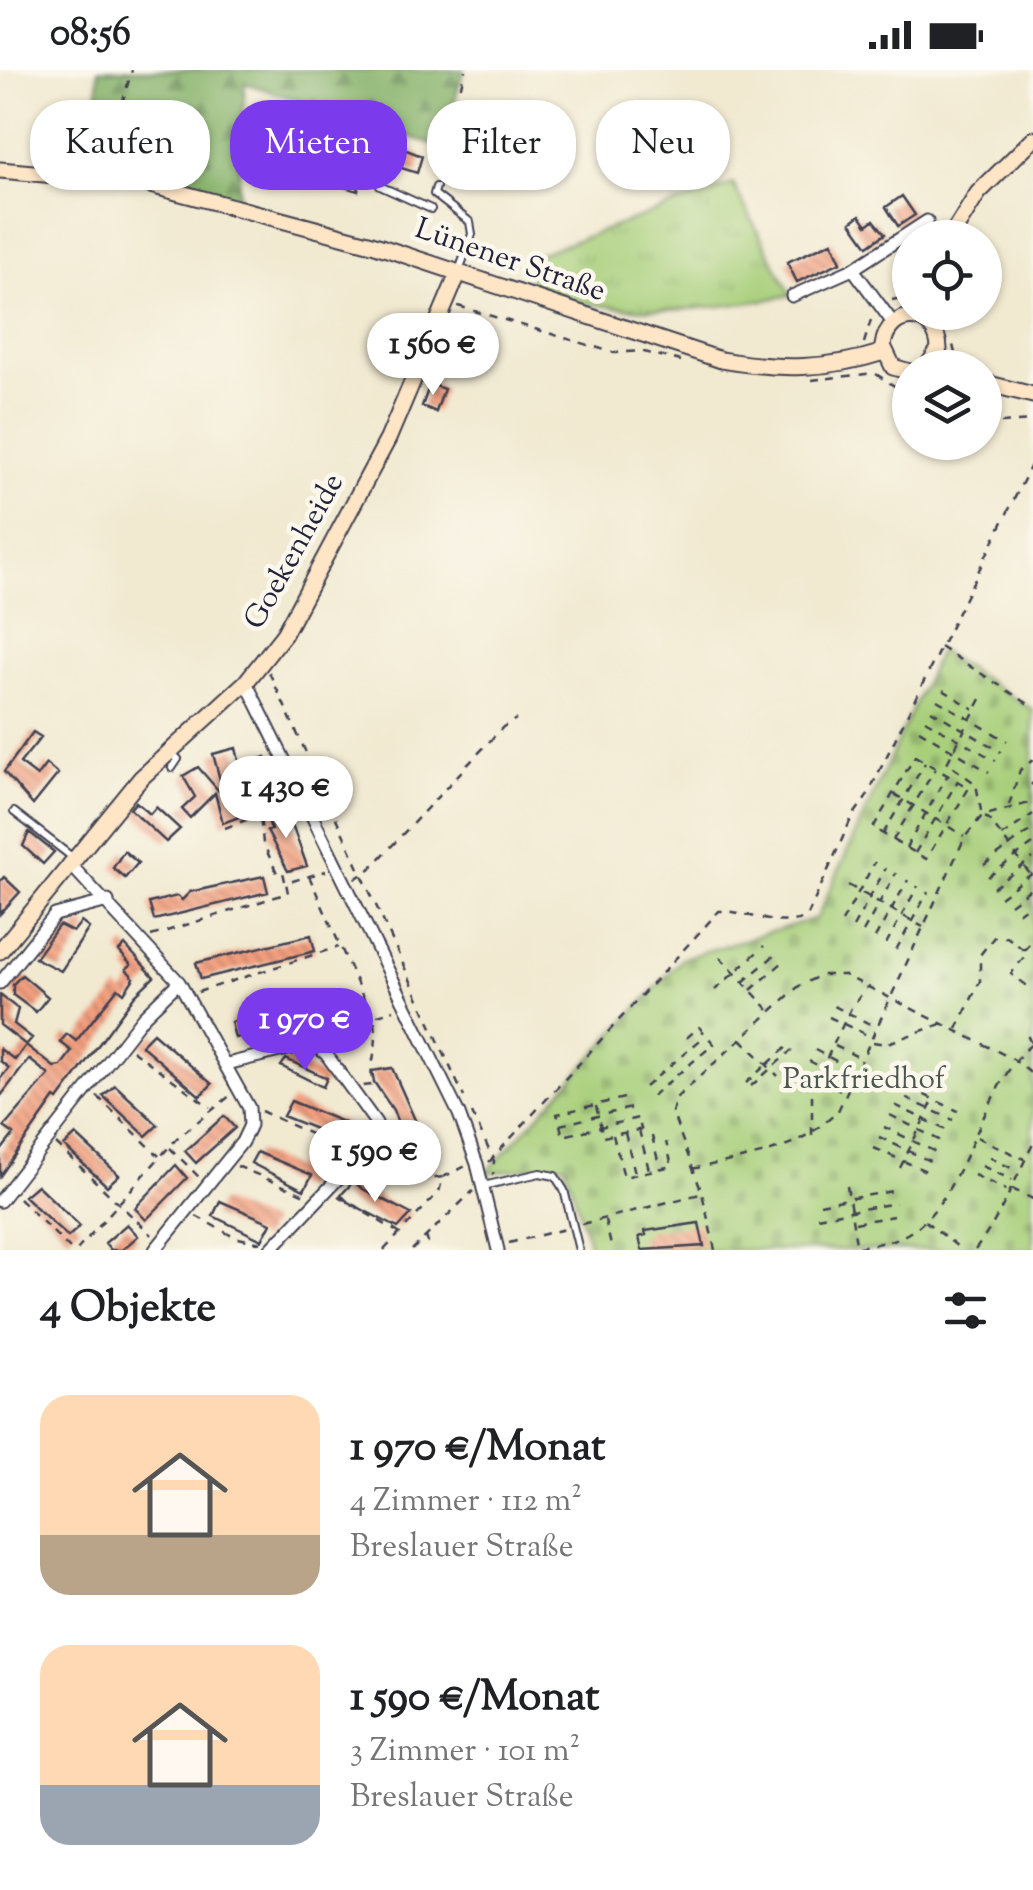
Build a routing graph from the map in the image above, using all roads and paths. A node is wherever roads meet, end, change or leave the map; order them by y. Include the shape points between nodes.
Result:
1 (132, 70) edge
2 (465, 70) edge
3 (123, 100) edge
4 (458, 100) edge
5 (1033, 139) edge
6 (0, 170) edge
7 (30, 173) edge
8 (157, 190) edge
9 (389, 190) edge
10 (435, 190) edge
11 (431, 209) dead end
12 (961, 220) edge
13 (892, 244) edge
14 (853, 269) junction
15 (458, 274) junction
16 (792, 296) dead end
17 (892, 322) edge
18 (892, 324) edge
19 (618, 328) junction
20 (609, 351) dead end
21 (884, 352) junction
22 (892, 364) edge
23 (876, 373) dead end
24 (892, 383) edge
25 (1002, 387) edge
26 (1033, 395) edge
27 (1033, 421) edge
28 (1002, 423) edge
29 (1033, 461) edge
30 (938, 646) junction
31 (262, 663) junction
32 (246, 682) junction
33 (942, 690) dead end
34 (982, 699) dead end
35 (937, 700) dead end
36 (1033, 707) edge
37 (931, 710) dead end
38 (976, 710) junction
39 (516, 720) dead end
40 (925, 720) dead end
41 (970, 720) junction
42 (919, 730) dead end
43 (965, 730) junction
44 (960, 740) junction
45 (1007, 741) dead end
46 (169, 750) junction
47 (954, 750) junction
48 (1002, 752) dead end
49 (1033, 760) edge
50 (996, 761) dead end
51 (926, 762) junction
52 (172, 768) dead end
53 (936, 768) junction
54 (990, 772) dead end
55 (948, 775) junction
56 (958, 781) junction
57 (893, 794) junction
58 (303, 797) junction
59 (903, 800) junction
60 (1033, 802) edge
61 (914, 806) junction
62 (1008, 807) junction
63 (14, 812) dead end
64 (926, 813) junction
65 (260, 814) junction
66 (1033, 814) edge
67 (982, 816) junction
68 (936, 819) junction
69 (946, 825) junction
70 (225, 828) dead end
71 (1033, 829) edge
72 (883, 834) junction
73 (1002, 836) junction
74 (966, 837) junction
75 (894, 840) junction
76 (1033, 844) edge
77 (1010, 846) junction
78 (906, 848) junction
79 (915, 853) junction
80 (1017, 856) junction
81 (1033, 858) edge
82 (71, 860) junction
83 (875, 862) dead end
84 (984, 865) dead end
85 (1024, 865) junction
86 (337, 868) junction
87 (886, 868) dead end
88 (896, 873) dead end
89 (1032, 875) edge
90 (309, 876) junction
91 (362, 876) junction
92 (988, 877) dead end
93 (908, 880) dead end
94 (286, 883) junction
95 (848, 885) dead end
96 (918, 886) dead end
97 (993, 888) dead end
98 (1033, 888) edge
99 (859, 891) junction
100 (928, 892) dead end
101 (870, 897) junction
102 (1000, 897) dead end
103 (108, 900) junction
104 (880, 902) junction
105 (1033, 902) edge
106 (1010, 904) dead end
107 (892, 909) junction
108 (1018, 914) dead end
109 (902, 916) junction
110 (912, 921) junction
111 (842, 922) dead end
112 (852, 927) dead end
113 (924, 928) junction
114 (864, 932) dead end
115 (876, 938) dead end
116 (1033, 940) edge
117 (143, 941) junction
118 (886, 944) dead end
119 (764, 946) dead end
120 (339, 947) junction
121 (896, 950) dead end
122 (1024, 950) junction
123 (0, 952) edge
124 (776, 954) dead end
125 (720, 957) dead end
126 (783, 962) dead end
127 (734, 972) junction
128 (179, 982) junction
129 (743, 982) junction
130 (0, 984) edge
131 (868, 986) junction
132 (715, 990) dead end
133 (751, 990) junction
134 (1033, 990) edge
135 (189, 998) junction
136 (894, 998) junction
137 (405, 1006) junction
138 (834, 1006) dead end
139 (770, 1012) junction
140 (849, 1014) junction
141 (372, 1017) junction
142 (830, 1017) dead end
143 (943, 1023) junction
144 (844, 1024) junction
145 (872, 1025) dead end
146 (957, 1030) junction
147 (1033, 1032) edge
148 (706, 1035) junction
149 (867, 1035) dead end
150 (740, 1038) junction
151 (308, 1042) junction
152 (682, 1042) dead end
153 (872, 1042) junction
154 (123, 1043) junction
155 (1032, 1044) edge
156 (834, 1045) junction
157 (790, 1048) dead end
158 (814, 1050) dead end
159 (856, 1056) dead end
160 (828, 1057) junction
161 (1013, 1059) junction
162 (809, 1061) dead end
163 (227, 1064) junction
164 (769, 1065) junction
165 (823, 1068) junction
166 (850, 1068) dead end
167 (806, 1072) dead end
168 (1033, 1075) edge
169 (778, 1076) dead end
170 (818, 1078) junction
171 (846, 1079) dead end
172 (749, 1085) dead end
173 (645, 1087) dead end
174 (88, 1088) junction
175 (910, 1088) dead end
176 (241, 1089) junction
177 (352, 1090) junction
178 (840, 1090) dead end
179 (464, 1096) dead end
180 (652, 1096) dead end
181 (624, 1098) dead end
182 (906, 1098) dead end
183 (934, 1099) junction
184 (596, 1104) junction
185 (895, 1105) dead end
186 (635, 1107) dead end
187 (212, 1108) junction
188 (249, 1108) junction
189 (929, 1109) junction
190 (958, 1110) dead end
191 (472, 1113) dead end
192 (598, 1116) junction
193 (890, 1116) dead end
194 (924, 1119) junction
195 (953, 1120) dead end
196 (560, 1125) junction
197 (884, 1126) dead end
198 (601, 1127) junction
199 (648, 1128) dead end
200 (640, 1130) junction
201 (919, 1130) junction
202 (948, 1131) dead end
203 (625, 1133) junction
204 (613, 1136) junction
205 (652, 1136) dead end
206 (812, 1136) junction
207 (974, 1136) junction
208 (879, 1137) dead end
209 (49, 1138) junction
210 (914, 1141) junction
211 (666, 1142) dead end
212 (943, 1142) dead end
213 (1033, 1144) edge
214 (170, 1147) junction
215 (874, 1148) dead end
216 (909, 1151) junction
217 (938, 1152) dead end
218 (160, 1157) junction
219 (359, 1157) junction
220 (989, 1157) dead end
221 (1025, 1160) junction
222 (226, 1161) junction
223 (494, 1161) junction
224 (904, 1161) junction
225 (934, 1163) dead end
226 (477, 1164) junction
227 (982, 1166) dead end
228 (660, 1168) junction
229 (900, 1168) dead end
230 (691, 1169) junction
231 (650, 1171) junction
232 (928, 1172) dead end
233 (1018, 1172) junction
234 (635, 1174) junction
235 (974, 1175) dead end
236 (399, 1176) dead end
237 (443, 1177) junction
238 (1013, 1181) junction
239 (207, 1184) junction
240 (488, 1184) junction
241 (847, 1186) dead end
242 (10, 1188) junction
243 (330, 1188) junction
244 (1008, 1189) junction
245 (898, 1190) dead end
246 (702, 1194) junction
247 (849, 1199) junction
248 (1033, 1199) edge
249 (0, 1201) edge
250 (318, 1201) junction
251 (896, 1203) dead end
252 (118, 1204) junction
253 (820, 1204) dead end
254 (186, 1210) junction
255 (851, 1212) junction
256 (893, 1216) dead end
257 (817, 1217) dead end
258 (604, 1218) junction
259 (924, 1220) junction
260 (853, 1224) junction
261 (574, 1226) junction
262 (399, 1233) junction
263 (426, 1235) junction
264 (158, 1246) edge
265 (498, 1248) edge
266 (271, 1249) edge
267 (856, 1249) edge
268 (74, 1250) edge
269 (384, 1250) edge
270 (412, 1250) edge
271 (430, 1250) edge
272 (579, 1250) edge
273 (612, 1250) edge
274 (715, 1250) edge
275 (842, 1250) edge
276 (962, 1250) edge
277 (976, 1250) edge

1 - 3 path
2 - 4 path
5 - 12 main road via 978,193
6 - 7 main road, Lünener Straße
8 - 15 main road, Lünener Straße via 372,244
9 - 11 lane
10 - 15 lane via 470,222
13 - 14 street
14 - 16 street
14 - 17 street
15 - 19 main road, Lünener Straße
15 - 31 main road, Goekenheide via 388,439 307,597
18 - 21 main road
19 - 20 path
19 - 21 main road, Lünener Straße via 768,368 840,365
21 - 22 main road
23 - 24 path
25 - 26 main road
27 - 28 path
29 - 30 path
30 - 36 path
30 - 223 path via 806,917 777,925 747,911 719,911
31 - 32 main road, Goekenheide
31 - 91 path
32 - 46 main road, Goekenheide
32 - 58 street
33 - 38 path
34 - 38 path
35 - 41 path
37 - 43 path
38 - 41 path
39 - 91 path
40 - 44 path
41 - 43 path
41 - 45 path
42 - 47 path
43 - 44 path
43 - 48 path
44 - 47 path
44 - 50 path
46 - 52 lane via 178,759
46 - 82 main road, Goekenheide
47 - 54 path
47 - 67 path via 947,763 976,784
49 - 62 path via 1020,770
51 - 53 path
51 - 57 path via 915,756
51 - 59 path
53 - 55 path
53 - 61 path
55 - 56 path
55 - 64 path
56 - 68 path
56 - 69 path via 969,788
57 - 59 path
57 - 72 path via 873,828
58 - 65 path via 273,803
58 - 86 street
59 - 61 path
59 - 72 path
60 - 62 path
61 - 64 path
61 - 75 path
62 - 67 path
63 - 82 lane
64 - 68 path
64 - 78 path
65 - 70 path
65 - 94 path via 263,843
66 - 73 path
67 - 73 path
67 - 74 path
68 - 69 path
68 - 79 path
69 - 74 path
69 - 79 path via 926,860
71 - 77 path
72 - 75 path
73 - 77 path
74 - 113 path
75 - 78 path
76 - 80 path
77 - 80 path
77 - 84 path
78 - 79 path
80 - 85 path
80 - 92 path
81 - 85 path
82 - 103 street
82 - 123 main road, Goekenheide
83 - 99 path
85 - 89 path
85 - 97 path
86 - 90 path
86 - 137 street
87 - 101 path
88 - 104 path
89 - 102 path
90 - 94 path
90 - 120 path
91 - 179 path
93 - 107 path
94 - 117 path via 288,893
95 - 99 path
96 - 109 path
98 - 106 path
99 - 101 path
99 - 111 path
100 - 110 path
101 - 104 path
101 - 112 path
103 - 117 street
103 - 130 street via 55,914
104 - 107 path
104 - 114 path
105 - 108 path
107 - 109 path
107 - 115 path
109 - 110 path
109 - 118 path
110 - 113 path
110 - 121 path
113 - 136 path
116 - 122 path
117 - 128 street
119 - 127 path
120 - 135 path
120 - 141 path
122 - 134 path via 1011,974
122 - 146 path via 1007,937 994,937 980,954 980,981
124 - 129 path
125 - 127 path
126 - 133 path
127 - 129 path
127 - 132 path
128 - 135 street
128 - 154 street
129 - 133 path
131 - 136 path
131 - 139 path via 844,975 821,975
131 - 140 path
133 - 139 path
135 - 163 street
136 - 143 path
136 - 153 path
137 - 141 path
137 - 226 street
138 - 140 path
139 - 150 path
140 - 144 path
140 - 145 path
141 - 151 path
141 - 177 path via 379,1046 372,1084
142 - 144 path
143 - 146 path
143 - 153 path via 885,1044
144 - 149 path
144 - 156 path
146 - 161 path
147 - 155 path
148 - 152 path via 698,1027
148 - 173 path
148 - 180 path via 714,1044
150 - 164 path
150 - 230 path via 676,1098 672,1112
151 - 163 street
151 - 177 street via 326,1054
153 - 206 path via 838,1111
154 - 174 street
154 - 187 path
155 - 161 path
156 - 159 path
156 - 160 path
157 - 164 path
158 - 160 path
160 - 165 path
160 - 166 path
161 - 168 path
161 - 207 path
162 - 165 path
163 - 176 street
164 - 169 path
164 - 172 path
165 - 170 path
165 - 171 path
167 - 170 path
170 - 178 path
170 - 206 path
174 - 209 street
174 - 218 path
175 - 183 path
176 - 187 path
176 - 188 street
177 - 219 street via 377,1128
181 - 184 path
182 - 189 path
183 - 189 path
183 - 190 path
184 - 192 path
184 - 196 path via 557,1114
185 - 194 path
186 - 192 path
187 - 214 path
188 - 219 path
188 - 222 street via 248,1134
189 - 194 path
189 - 195 path
191 - 223 path
192 - 196 path
192 - 198 path
193 - 201 path
194 - 201 path
194 - 202 path
196 - 198 path via 563,1136
197 - 210 path
198 - 200 path via 638,1118
198 - 204 path via 603,1137
199 - 200 path
200 - 203 path
200 - 231 path
201 - 210 path
201 - 212 path
203 - 204 path
203 - 234 path
204 - 234 path via 624,1177
205 - 228 path
206 - 230 path via 792,1147
207 - 221 path
207 - 259 path
208 - 216 path
209 - 242 street
209 - 252 path
210 - 216 path
210 - 217 path
211 - 228 path via 672,1166
213 - 221 path
214 - 218 path
214 - 239 path
215 - 224 path
216 - 224 path
216 - 225 path
218 - 252 path
219 - 243 street
220 - 233 path
221 - 233 path
222 - 239 street
222 - 250 path
223 - 240 path
224 - 229 path
224 - 232 path
226 - 237 path
226 - 240 street
227 - 238 path
228 - 231 path
230 - 246 path
231 - 234 path
233 - 238 path
235 - 244 path
236 - 237 path
237 - 262 path via 440,1192
238 - 244 path
239 - 254 street
240 - 261 lane via 550,1174 564,1190
240 - 263 path
240 - 265 street
241 - 247 path
242 - 249 street
242 - 268 path
243 - 250 street
243 - 262 path
244 - 248 path
244 - 277 path via 1000,1219
245 - 247 path
246 - 258 path
246 - 274 path
247 - 253 path
247 - 255 path
250 - 266 street
251 - 255 path
252 - 264 path
252 - 268 path
254 - 264 street
254 - 266 path
255 - 257 path
255 - 260 path
256 - 260 path
258 - 261 path
258 - 273 path
259 - 267 path via 904,1236
259 - 276 path
260 - 267 path
261 - 265 path
261 - 272 lane
262 - 269 path
263 - 270 path
263 - 271 path
267 - 275 path

